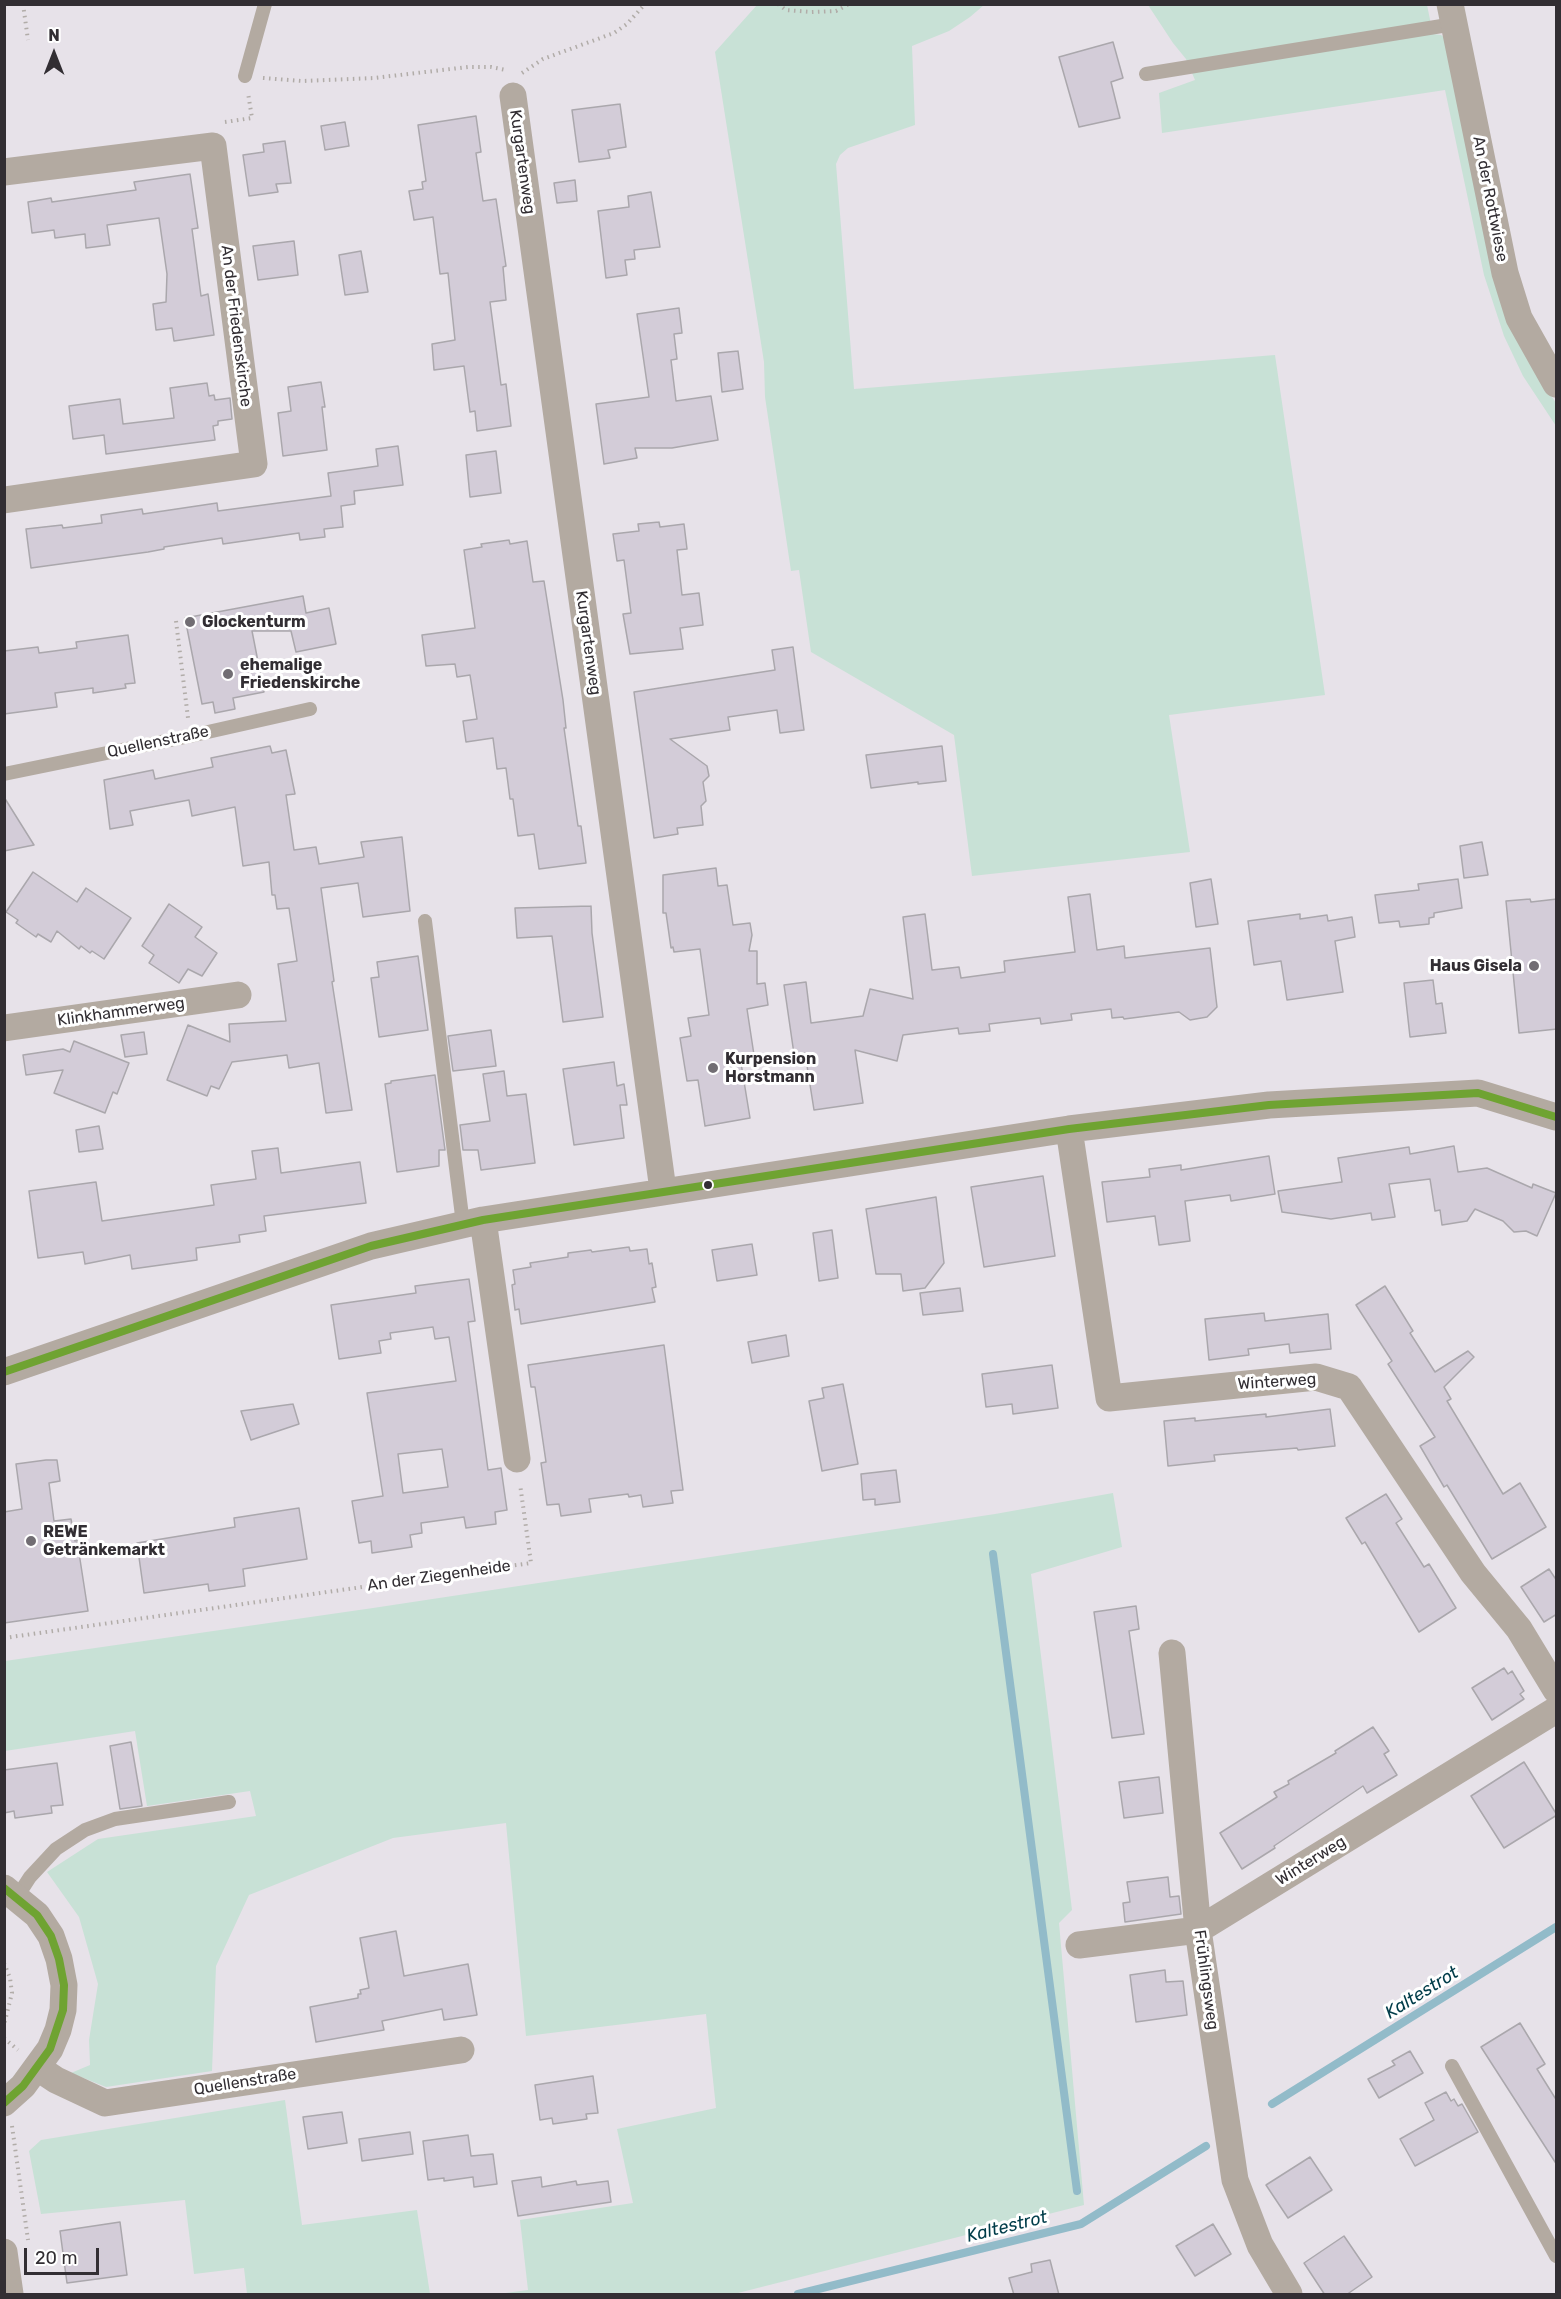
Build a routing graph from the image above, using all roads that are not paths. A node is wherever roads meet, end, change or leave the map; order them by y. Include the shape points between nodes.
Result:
1 (265, 4) edge
2 (1452, 14) edge
3 (1146, 74) dead end
4 (245, 76) road end
5 (513, 96) dead end
6 (4, 172) edge
7 (1557, 384) edge
8 (4, 501) edge
9 (310, 708) dead end
10 (4, 774) edge
11 (425, 921) dead end
12 (237, 995) dead end
13 (4, 1028) edge
14 (1557, 1117) edge
15 (1069, 1129) junction
16 (663, 1190) junction
17 (473, 1222) junction
18 (4, 1372) edge
19 (516, 1459) road end
20 (1172, 1653) dead end
21 (1557, 1690) edge
22 (1557, 1710) edge
23 (229, 1802) dead end
24 (11, 1893) edge
25 (1198, 1930) junction
26 (1079, 1945) dead end
27 (461, 2050) dead end
28 (1452, 2066) dead end
29 (38, 2068) junction
30 (4, 2103) edge
31 (4, 2252) edge
32 (1557, 2256) edge
33 (10, 2295) edge
34 (1289, 2295) edge

1 - 4 lane
2 - 3 lane
2 - 7 street, An der Rottwiese via 1505,273 1519,318
5 - 16 street, Kurgartenweg
6 - 8 street, An der Friedenskirche via 213,146 254,464
9 - 10 lane, Quellenstraße
11 - 17 lane
12 - 13 street, Klinkhammerweg
14 - 15 street via 1478,1093 1269,1106
15 - 16 street
15 - 21 street, Winterweg via 1109,1398 1316,1377 1349,1388 1473,1573 1519,1629
16 - 17 street
17 - 18 street via 371,1246
17 - 19 street
20 - 25 street, Frühlingsweg
22 - 25 street, Winterweg
23 - 24 lane via 115,1819 85,1830 56,1849
24 - 29 street via 38,1915 51,1936 64,1985 58,2030
25 - 26 street, Winterweg
25 - 34 street, Frühlingsweg via 1234,2180 1260,2245
27 - 29 street, Quellenstraße via 105,2103
28 - 32 lane
29 - 30 street
31 - 33 street

